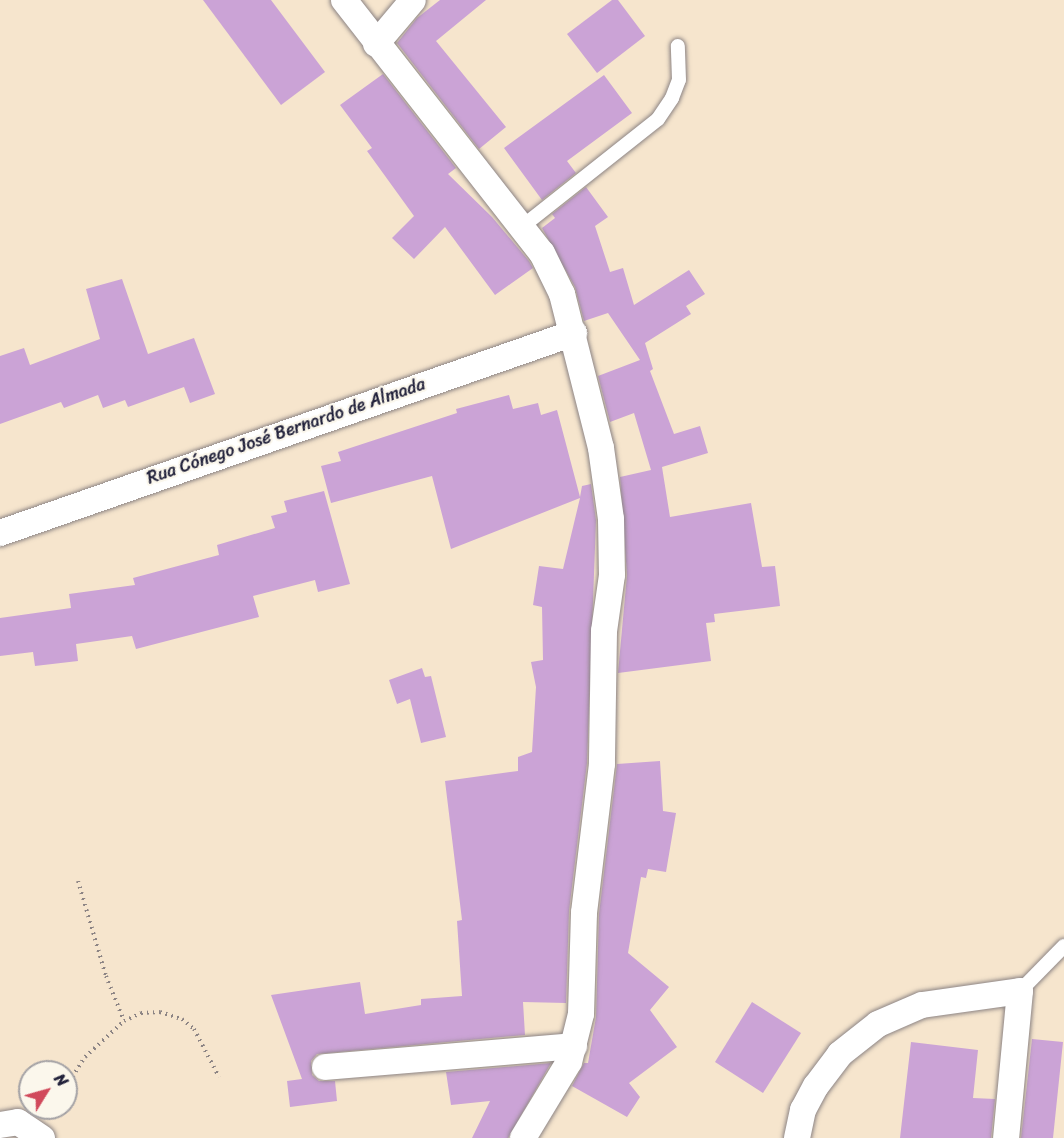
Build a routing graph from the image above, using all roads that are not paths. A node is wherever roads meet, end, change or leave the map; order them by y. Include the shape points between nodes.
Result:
1 (344, 0) edge
2 (413, 0) edge
3 (376, 44) junction
4 (678, 46) dead end
5 (523, 226) junction
6 (574, 333) junction
7 (0, 533) edge
8 (1064, 946) edge
9 (1020, 991) junction
10 (574, 1046) junction
11 (325, 1067) dead end
12 (0, 1125) edge
13 (42, 1138) edge
14 (523, 1138) edge
15 (797, 1138) edge
16 (1006, 1138) edge

1 - 3 street
2 - 3 street
3 - 5 street
4 - 5 lane via 679,80 658,119
5 - 6 street via 562,294
6 - 7 street, Rua Cónego José Bernardo de Almada
6 - 10 street via 601,448 611,519 612,575 604,631 602,764 584,913 581,1014
8 - 9 lane
9 - 15 street via 922,1005 878,1024 840,1054 816,1086 803,1110
9 - 16 street
10 - 11 street
10 - 14 street via 557,1084
12 - 13 street via 18,1122

